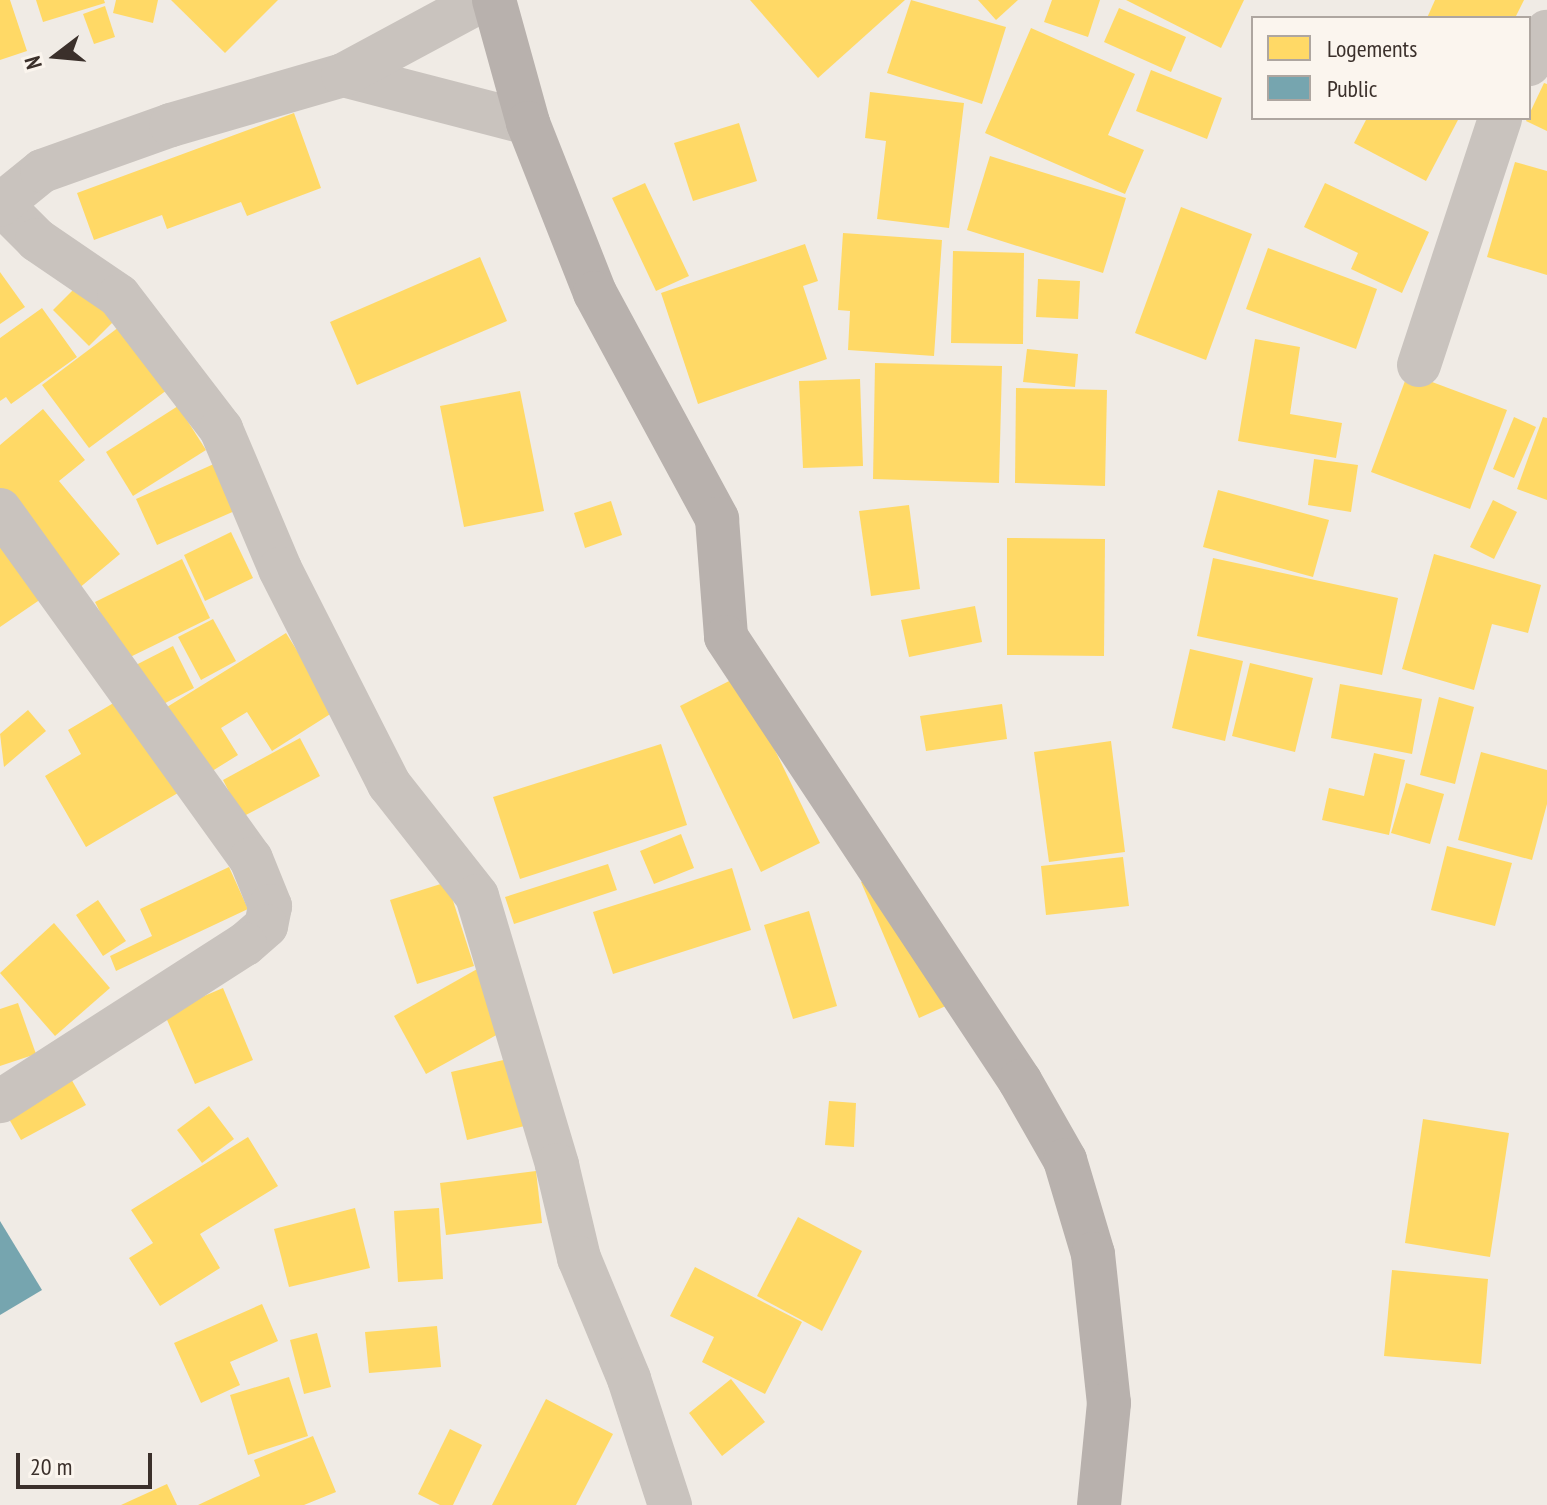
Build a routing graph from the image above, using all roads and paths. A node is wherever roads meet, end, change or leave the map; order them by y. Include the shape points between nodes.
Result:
1 (482, 0) edge
2 (494, 0) edge
3 (1547, 32) edge
4 (1531, 60) edge
5 (343, 75) junction
6 (1499, 120) edge
7 (528, 123) junction
8 (0, 198) edge
9 (1419, 365) dead end
10 (0, 510) edge
11 (0, 1101) edge
12 (670, 1505) edge
13 (1099, 1505) edge

1 - 5 street
2 - 7 main road
3 - 4 street
5 - 7 street
5 - 8 street via 171,125 42,171
6 - 9 street
7 - 13 main road via 595,293 717,519 726,637 1020,1081 1065,1160 1093,1254 1109,1403
8 - 12 street via 37,240 119,296 221,429 280,569 389,784 477,896 557,1165 579,1258 629,1379
10 - 11 street via 251,859 270,906 266,926 245,944

